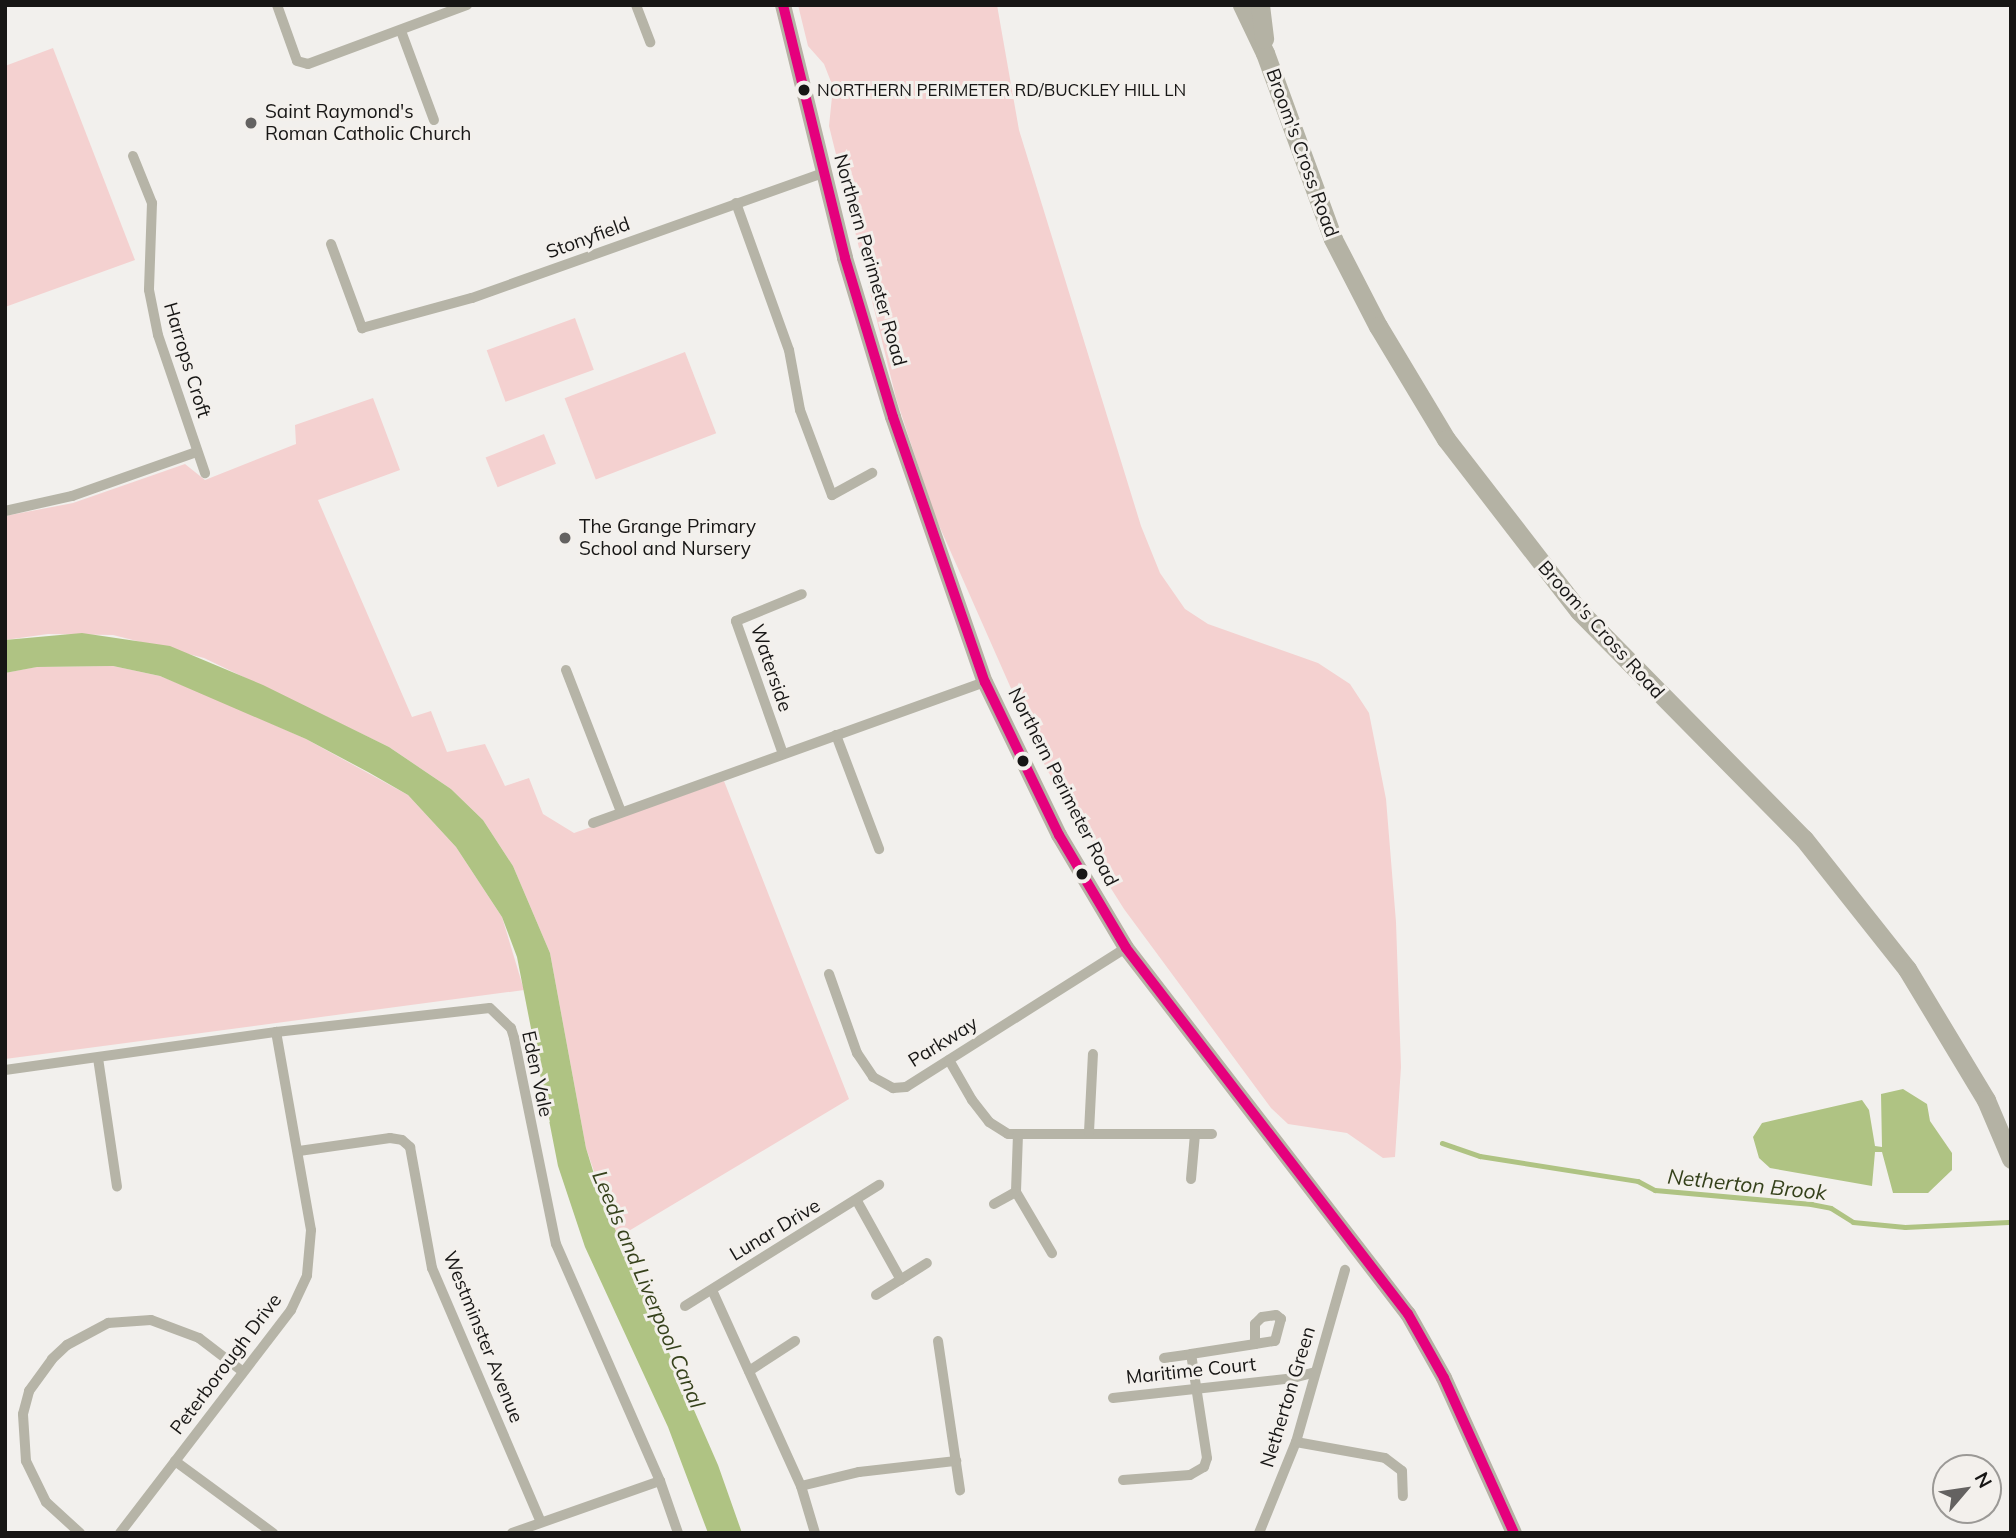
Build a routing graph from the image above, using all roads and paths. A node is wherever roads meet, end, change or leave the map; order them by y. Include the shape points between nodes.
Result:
1 (277, 5) edge
2 (467, 5) edge
3 (636, 5) edge
4 (783, 5) edge
5 (1242, 5) edge
6 (1260, 5) edge
7 (401, 30) junction
8 (650, 42) dead end
9 (1265, 53) junction
10 (434, 120) dead end
11 (134, 156) dead end
12 (823, 173) junction
13 (736, 203) junction
14 (331, 244) dead end
15 (197, 452) junction
16 (205, 473) dead end
17 (872, 473) dead end
18 (5, 511) edge
19 (802, 594) dead end
20 (565, 670) dead end
21 (985, 682) junction
22 (836, 735) junction
23 (783, 754) junction
24 (621, 813) junction
25 (593, 822) dead end
26 (879, 849) dead end
27 (1126, 948) junction
28 (829, 974) dead end
29 (276, 1032) junction
30 (1093, 1054) dead end
31 (98, 1058) junction
32 (949, 1060) junction
33 (5, 1070) edge
34 (1089, 1132) junction
35 (1018, 1134) junction
36 (1195, 1134) junction
37 (1212, 1134) dead end
38 (299, 1151) junction
39 (2011, 1158) edge
40 (1191, 1179) dead end
41 (878, 1185) dead end
42 (117, 1187) dead end
43 (1016, 1192) junction
44 (857, 1201) junction
45 (995, 1204) dead end
46 (1052, 1253) dead end
47 (928, 1263) dead end
48 (1345, 1270) dead end
49 (901, 1280) junction
50 (712, 1290) junction
51 (876, 1295) dead end
52 (685, 1306) dead end
53 (795, 1341) dead end
54 (937, 1341) dead end
55 (1255, 1344) dead end
56 (1191, 1354) junction
57 (1164, 1358) dead end
58 (242, 1371) junction
59 (749, 1371) junction
60 (1315, 1372) junction
61 (1197, 1389) junction
62 (1113, 1398) dead end
63 (1296, 1442) junction
64 (175, 1461) junction
65 (956, 1461) junction
66 (1123, 1480) dead end
67 (660, 1481) junction
68 (801, 1486) junction
69 (960, 1490) dead end
70 (1403, 1496) dead end
71 (541, 1522) junction
72 (80, 1533) edge
73 (120, 1533) edge
74 (273, 1533) edge
75 (512, 1533) edge
76 (678, 1533) edge
77 (815, 1533) edge
78 (1259, 1533) edge
79 (1514, 1533) edge

1 - 7 street via 297,61 307,64
2 - 7 street
3 - 8 street
4 - 12 main road, Northern Perimeter Road
5 - 9 highway, Broom's Cross Road
6 - 9 highway, Broom's Cross Road
7 - 10 street
9 - 39 highway, Broom's Cross Road via 1333,239 1378,326 1446,439 1579,611 1804,839 1907,969 1986,1100
11 - 15 street, Harrops Croft via 152,203 149,290 156,324
12 - 13 street, Stonyfield
12 - 21 main road, Northern Perimeter Road via 893,417
13 - 14 street, Stonyfield via 472,298 362,328
13 - 17 street via 789,350 800,410 832,495
15 - 16 street, Harrops Croft
15 - 18 street via 72,496
19 - 23 street, Waterside via 736,621
20 - 24 street
21 - 22 street
21 - 27 main road, Northern Perimeter Road via 1059,835
22 - 23 street
22 - 26 street
23 - 24 street
24 - 25 street
27 - 32 street, Parkway
27 - 79 main road, Northern Perimeter Road via 1408,1314 1444,1378
28 - 32 street, Parkway via 857,1053 873,1077 893,1088 906,1087
29 - 31 street, Eden Vale
29 - 38 street, Peterborough Drive
29 - 67 street, Eden Vale via 478,1006 502,1017 514,1038 556,1244
30 - 34 street
31 - 33 street, Eden Vale
31 - 42 street
32 - 35 street via 989,1122 1008,1134
34 - 35 street
34 - 36 street
35 - 43 street
36 - 37 street
36 - 40 street
38 - 58 street, Peterborough Drive via 311,1230 307,1275 291,1310
38 - 71 street, Westminster Avenue via 390,1138 410,1147 432,1268
41 - 44 street, Lunar Drive
43 - 45 street
43 - 46 street
44 - 49 street
44 - 50 street, Lunar Drive
47 - 49 street
48 - 60 street, Netherton Green
49 - 51 street
50 - 52 street, Lunar Drive
50 - 59 street
53 - 59 street
54 - 65 street
55 - 56 street
56 - 57 street
56 - 61 street
58 - 64 street, Peterborough Drive
58 - 72 street via 199,1338 151,1320 108,1323 67,1345 52,1359 29,1391 23,1414 26,1461 46,1502
59 - 68 street
60 - 61 street, Maritime Court
60 - 63 street, Netherton Green
61 - 62 street, Maritime Court
61 - 66 street via 1207,1458 1204,1467 1190,1475
63 - 70 street via 1385,1458 1402,1471
63 - 78 street, Netherton Green
64 - 73 street, Peterborough Drive
64 - 74 street
65 - 68 street via 859,1472
65 - 69 street
67 - 71 street
67 - 76 street, Eden Vale
68 - 77 street
71 - 75 street

